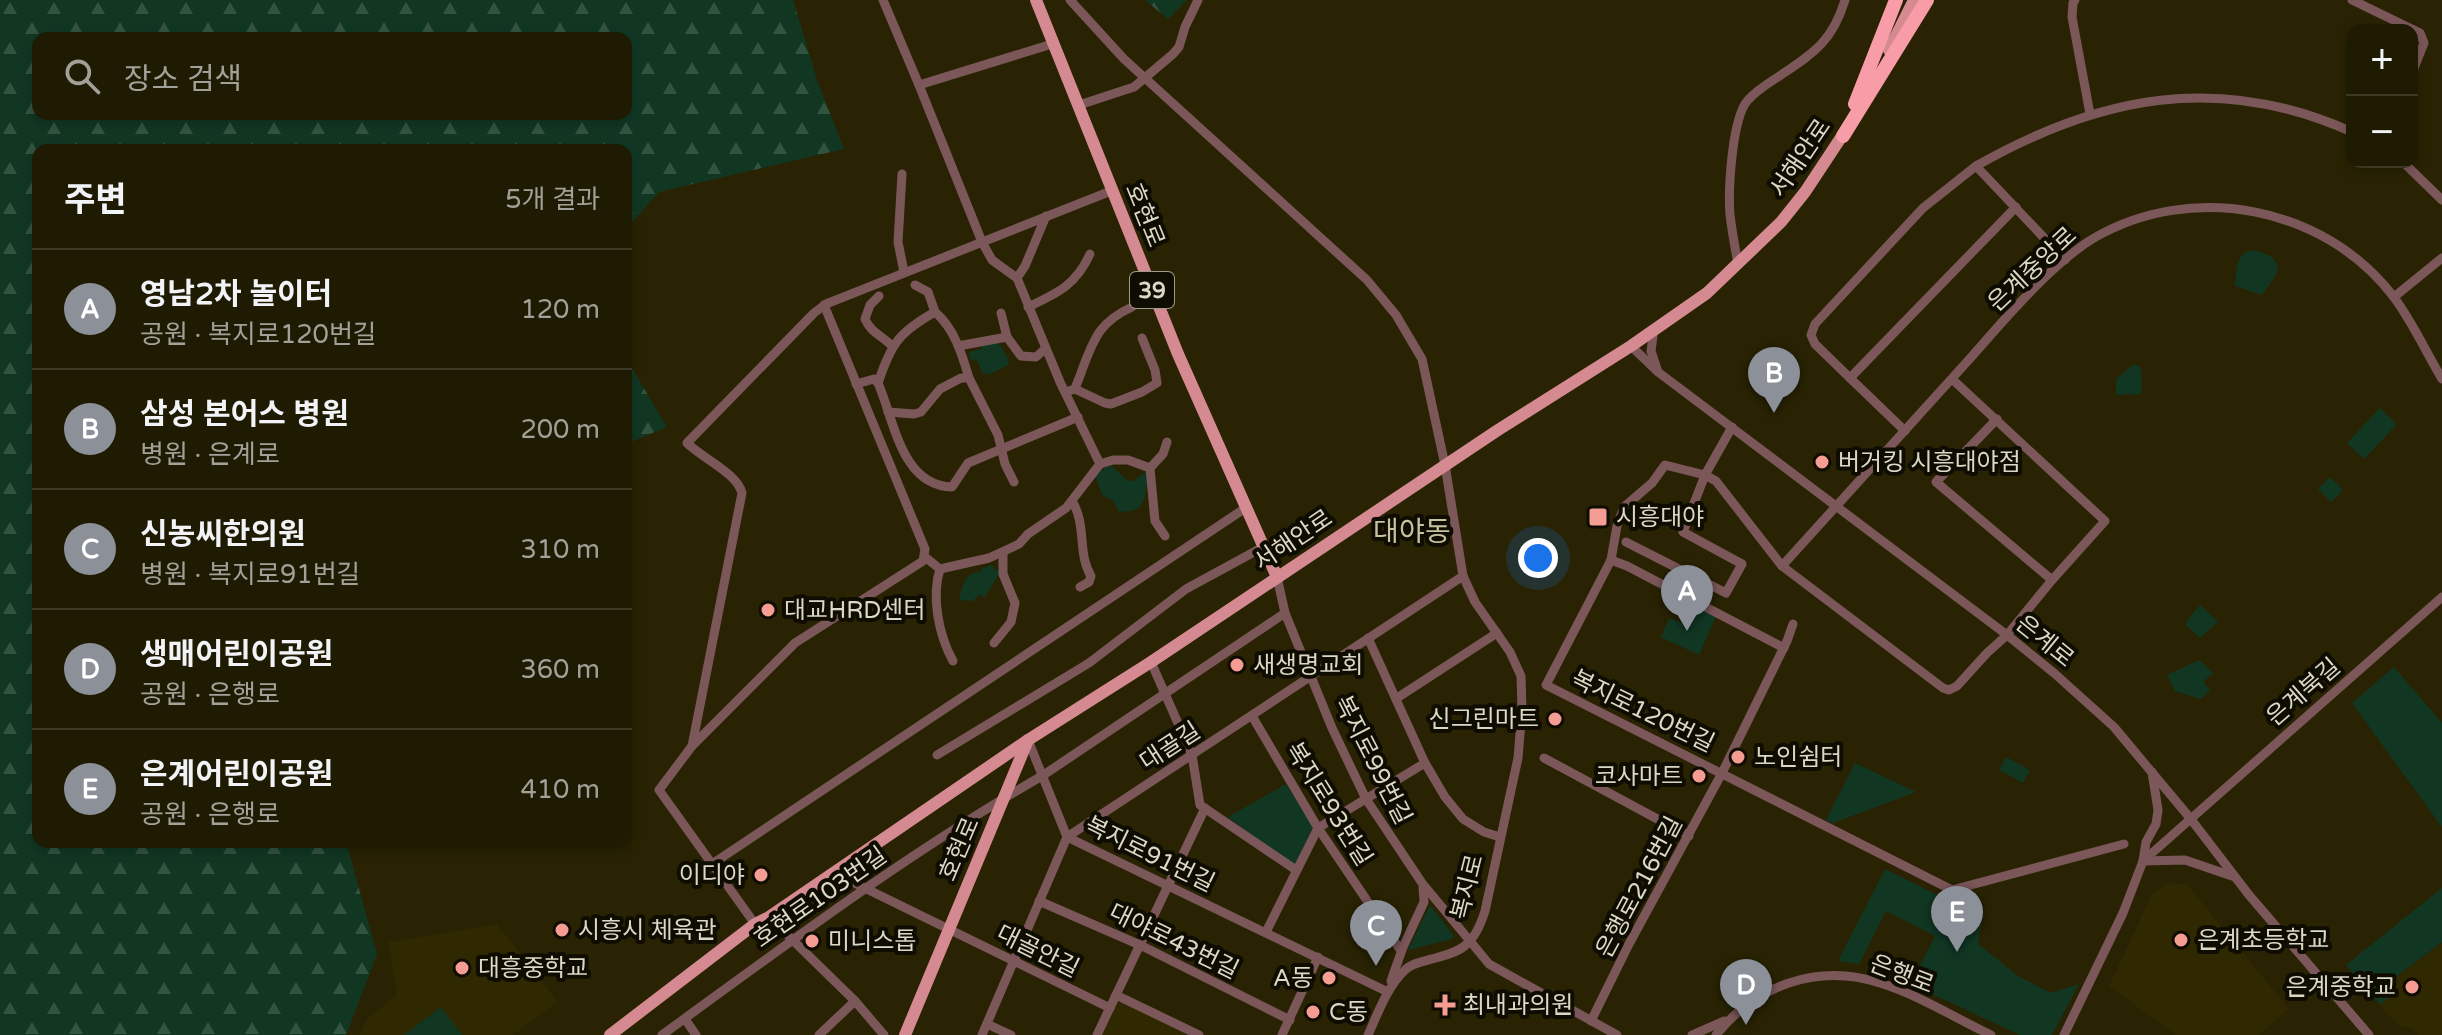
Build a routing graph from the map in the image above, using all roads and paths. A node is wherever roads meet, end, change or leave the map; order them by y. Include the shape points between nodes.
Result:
1 (883, 0) edge
2 (1036, 0) edge
3 (1070, 0) edge
4 (1198, 0) edge
5 (1845, 0) edge
6 (1896, 0) edge
7 (1914, 0) edge
8 (1927, 0) edge
9 (2075, 0) edge
10 (2352, 0) edge
11 (2401, 24) edge
12 (2418, 32) edge
13 (1052, 44) junction
14 (2418, 58) edge
15 (1144, 78) junction
16 (919, 85) junction
17 (1079, 105) junction
18 (2090, 114) junction
19 (2346, 130) edge
20 (1843, 136) junction
21 (1976, 166) junction
22 (2409, 168) edge
23 (902, 174) dead end
24 (1111, 191) junction
25 (2442, 200) edge
26 (2016, 207) junction
27 (1046, 216) junction
28 (982, 242) junction
29 (1090, 254) dead end
30 (2442, 258) edge
31 (2065, 260) junction
32 (1738, 264) junction
33 (904, 272) junction
34 (1017, 278) junction
35 (915, 285) dead end
36 (879, 296) dead end
37 (2394, 297) junction
38 (824, 305) junction
39 (1028, 307) junction
40 (1132, 307) dead end
41 (935, 312) junction
42 (1001, 313) dead end
43 (1654, 329) junction
44 (1007, 337) junction
45 (1142, 338) dead end
46 (892, 346) junction
47 (958, 346) junction
48 (1631, 346) junction
49 (1045, 349) junction
50 (1658, 372) junction
51 (969, 378) junction
52 (1850, 378) junction
53 (1952, 379) junction
54 (2442, 379) edge
55 (878, 383) junction
56 (856, 384) junction
57 (1070, 390) junction
58 (888, 412) junction
59 (1078, 417) junction
60 (1997, 419) junction
61 (1732, 427) junction
62 (1905, 431) junction
63 (1167, 442) dead end
64 (1003, 448) junction
65 (1100, 464) junction
66 (1445, 465) junction
67 (1150, 468) junction
68 (1705, 475) junction
69 (1014, 482) dead end
70 (1072, 501) junction
71 (1837, 505) junction
72 (1247, 507) junction
73 (1165, 536) dead end
74 (1626, 542) dead end
75 (1265, 546) junction
76 (1003, 553) junction
77 (925, 557) junction
78 (1611, 560) junction
79 (1782, 566) junction
80 (940, 569) junction
81 (1463, 576) junction
82 (1277, 577) junction
83 (2052, 580) junction
84 (1080, 587) dead end
85 (2442, 597) edge
86 (1285, 613) junction
87 (1793, 624) dead end
88 (1497, 633) junction
89 (2007, 635) junction
90 (1368, 638) junction
91 (994, 643) dead end
92 (1784, 648) junction
93 (953, 661) dead end
94 (1151, 662) junction
95 (1310, 675) junction
96 (1164, 693) junction
97 (1397, 698) junction
98 (1252, 716) junction
99 (1028, 740) junction
100 (692, 746) junction
101 (937, 755) dead end
102 (1192, 755) junction
103 (1544, 758) dead end
104 (1425, 763) junction
105 (2151, 770) junction
106 (1722, 773) junction
107 (1042, 776) junction
108 (1005, 798) junction
109 (1366, 799) junction
110 (1205, 808) junction
111 (2190, 818) junction
112 (1318, 828) junction
113 (1689, 836) junction
114 (1067, 837) junction
115 (1500, 837) junction
116 (2124, 844) dead end
117 (2143, 861) junction
118 (712, 864) junction
119 (1296, 870) junction
120 (834, 873) junction
121 (2234, 876) junction
122 (1422, 883) junction
123 (1169, 885) junction
124 (865, 888) junction
125 (1039, 901) junction
126 (769, 917) junction
127 (755, 924) junction
128 (948, 930) junction
129 (1266, 932) junction
130 (791, 939) junction
131 (1470, 943) junction
132 (1140, 945) junction
133 (1401, 951) junction
134 (1318, 957) junction
135 (1014, 961) junction
136 (1388, 992) junction
137 (1116, 995) junction
138 (855, 1001) junction
139 (1110, 1008) junction
140 (1731, 1018) junction
141 (685, 1019) junction
142 (1290, 1020) junction
143 (1591, 1021) junction
144 (987, 1024) junction
145 (1612, 1032) edge
146 (610, 1035) edge
147 (662, 1035) edge
148 (696, 1035) edge
149 (819, 1035) edge
150 (884, 1035) edge
151 (905, 1035) edge
152 (982, 1035) edge
153 (1011, 1035) edge
154 (1097, 1035) edge
155 (1199, 1035) edge
156 (1282, 1035) edge
157 (1368, 1035) edge
158 (1627, 1035) edge
159 (1692, 1035) edge
160 (1716, 1035) edge
161 (1991, 1035) edge
162 (2064, 1035) edge
163 (2369, 1035) edge

1 - 16 street
2 - 13 main road, 호현로 / 39
3 - 15 street, 복지로
4 - 15 street via 1176,52
5 - 32 street via 1816,51 1760,89 1740,114 1730,211
6 - 20 highway
7 - 20 main road, 서해안로
8 - 20 highway
9 - 18 street via 2072,17
10 - 11 street
12 - 14 street via 2424,43
13 - 16 street
13 - 17 main road, 호현로 / 39
15 - 17 street via 1134,87
15 - 66 street, 복지로 via 1367,280 1396,315 1422,359
16 - 28 street
17 - 24 main road, 호현로 / 39
18 - 19 street via 2171,97 2216,97 2281,107
18 - 21 street
20 - 32 main road, 서해안로 via 1781,222
21 - 26 street
21 - 52 street via 1923,208 1815,324 1815,344
22 - 25 street
23 - 33 street via 898,242
24 - 27 street
24 - 72 main road, 호현로 / 39
26 - 31 street
26 - 52 street
27 - 28 street
27 - 34 street
28 - 33 street
28 - 34 street via 992,260
29 - 39 street via 1071,284
30 - 37 street
31 - 37 street, 은계중앙로 via 2093,238 2152,215 2184,208 2241,209 2294,223 2339,245
31 - 53 street, 은계중앙로
32 - 43 main road, 서해안로
33 - 38 street
34 - 39 street
35 - 41 street via 928,292
36 - 46 street via 865,319
37 - 54 street, 은계중앙로
38 - 56 street
38 - 100 street via 687,443 731,476 742,493
39 - 49 street
40 - 57 street via 1099,330
41 - 46 street
41 - 47 street via 946,321
42 - 44 street
43 - 48 main road, 서해안로
43 - 50 street via 1651,351
44 - 47 street
44 - 49 street via 1021,356 1036,357
45 - 57 street via 1157,383 1111,404
46 - 55 street
47 - 51 street
48 - 50 street, 은계로
48 - 66 main road, 서해안로
49 - 57 street
50 - 61 street, 은계로
51 - 58 street via 940,389 921,412
51 - 64 street
52 - 62 street
53 - 60 street
53 - 62 street, 은계중앙로
55 - 56 street via 869,379
55 - 58 street
56 - 77 street
57 - 59 street
58 - 64 street via 910,463 941,486 952,487 968,463
59 - 64 street
59 - 65 street
60 - 83 street via 2105,521
60 - 83 street via 1936,482
61 - 68 street
61 - 71 street, 은계로
62 - 71 street, 은계중앙로
63 - 67 street
64 - 69 street
65 - 67 street via 1128,460
65 - 70 street
66 - 81 street, 복지로
66 - 82 main road, 서해안로
67 - 73 street via 1155,521
68 - 74 street via 1683,532 1742,564 1726,593
68 - 78 street via 1665,465 1624,507
68 - 79 street via 1716,481
70 - 76 street
70 - 84 street via 1080,514 1083,561 1091,576
71 - 79 street, 은계중앙로
71 - 89 street, 은계로
72 - 75 main road, 호현로 / 39
72 - 118 street
75 - 82 main road, 호현로 / 39
75 - 101 street via 1186,589 1089,663
76 - 80 street
76 - 91 street via 1003,574 1015,603 1011,622
77 - 80 street
77 - 100 street via 795,643
78 - 92 street
78 - 106 street, 복지로120번길 via 1546,685
79 - 89 street via 1946,690 1957,686
80 - 93 street via 939,618
81 - 88 street, 복지로
81 - 90 street, 대골길
82 - 86 street, 복지로99번길
82 - 94 main road, 서해안로
83 - 89 street
85 - 111 street, 은계북길
86 - 95 street, 복지로99번길
86 - 96 street, 호현로103번길
87 - 92 street, 복지로120번길
88 - 97 street
88 - 115 street, 복지로 via 1522,685 1518,758
89 - 105 street, 은계로 via 2114,727
90 - 95 street, 대골길
90 - 97 street, 복지로
92 - 106 street, 복지로120번길
94 - 96 street
94 - 99 main road, 서해안로
95 - 98 street, 대골길
95 - 109 street, 복지로99번길
96 - 102 street
96 - 107 street, 호현로103번길
97 - 104 street, 복지로
98 - 102 street, 대골길
98 - 112 street, 복지로93번길
99 - 107 street, 복지로91번길
99 - 108 main road, 호현로
99 - 120 main road, 서해안로
100 - 118 street via 659,790
102 - 110 street via 1200,805
102 - 114 street, 대골길
103 - 113 street
104 - 109 street
104 - 115 street, 복지로 via 1463,819
105 - 111 street, 은계로
105 - 117 street via 2158,819
106 - 113 street, 은행로216번길
106 - 116 street, 복지로120번길 via 1952,890
107 - 108 street, 호현로103번길
107 - 114 street, 복지로91번길
108 - 124 street, 호현로103번길
108 - 128 main road, 호현로
109 - 112 street
109 - 122 street, 복지로99번길
110 - 119 street
110 - 123 street
111 - 117 street, 은계북길
111 - 121 street, 은계로
112 - 119 street
112 - 133 street, 복지로93번길
113 - 143 street, 은행로216번길
114 - 123 street, 복지로91번길
114 - 125 street
115 - 131 street, 복지로 via 1481,922
117 - 121 street via 2185,860
117 - 162 street
118 - 127 street
119 - 129 street
120 - 124 street
120 - 126 main road, 서해안로
121 - 163 street, 은계로
122 - 131 street, 복지로99번길
122 - 133 street via 1424,902
123 - 129 street, 복지로91번길
123 - 132 street
124 - 128 street
124 - 130 street, 호현로103번길
125 - 132 street, 대야로43번길
125 - 135 street
126 - 127 main road, 서해안로
126 - 130 street
127 - 146 main road, 서해안로
128 - 135 street, 대골안길
128 - 151 main road, 호현로
129 - 134 street, 복지로91번길
130 - 138 street
130 - 141 street, 호현로103번길
131 - 136 street, 복지로 via 1456,953 1409,966
131 - 143 street via 1489,964
132 - 137 street
132 - 142 street, 대야로43번길
133 - 136 street
134 - 136 street, 복지로91번길
134 - 142 street
135 - 139 street, 대골안길
135 - 144 street
136 - 157 street, 복지로
137 - 139 street
137 - 155 street
138 - 149 street
138 - 150 street
139 - 154 street
140 - 159 street
140 - 160 street, 은행로
140 - 161 street, 은행로 via 1787,983 1810,976 1851,976 1894,988
141 - 147 street, 호현로103번길
141 - 148 street
142 - 156 street
143 - 145 street
144 - 152 street
144 - 153 street
145 - 158 street

